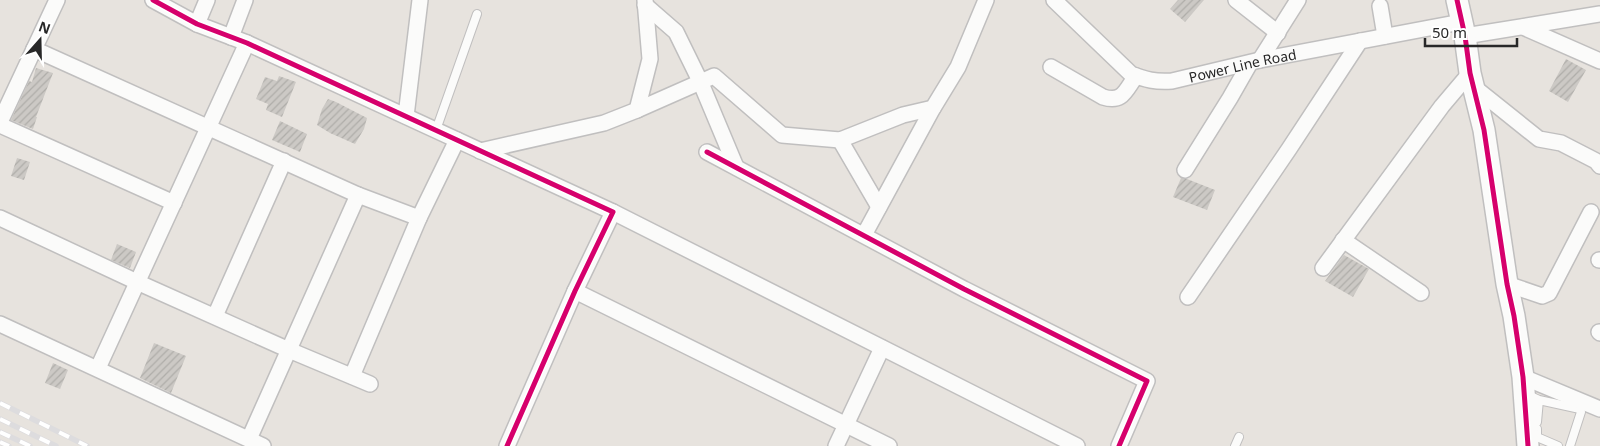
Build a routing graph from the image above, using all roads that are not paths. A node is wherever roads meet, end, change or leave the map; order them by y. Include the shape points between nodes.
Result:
1 (57, 0) edge
2 (153, 0) edge
3 (208, 0) edge
4 (245, 0) edge
5 (420, 0) edge
6 (986, 0) edge
7 (1054, 0) edge
8 (1236, 0) edge
9 (1298, 0) edge
10 (1456, 0) edge
11 (645, 2) edge
12 (1380, 6) dead end
13 (476, 14) dead end
14 (1600, 14) edge
15 (197, 24) junction
16 (1523, 28) junction
17 (1463, 29) junction
18 (1278, 33) junction
19 (1385, 36) junction
20 (231, 37) junction
21 (1360, 41) junction
22 (248, 43) junction
23 (34, 49) junction
24 (1600, 61) edge
25 (1255, 62) junction
26 (1051, 67) dead end
27 (1136, 76) junction
28 (1472, 80) junction
29 (700, 82) junction
30 (932, 108) junction
31 (637, 110) junction
32 (406, 116) junction
33 (0, 124) edge
34 (208, 127) junction
35 (436, 130) junction
36 (457, 140) junction
37 (840, 140) junction
38 (480, 151) junction
39 (707, 152) dead end
40 (284, 161) junction
41 (1600, 166) edge
42 (736, 167) junction
43 (1185, 170) dead end
44 (358, 194) junction
45 (174, 203) junction
46 (879, 207) junction
47 (613, 212) junction
48 (1591, 212) dead end
49 (0, 218) edge
50 (420, 218) junction
51 (864, 235) junction
52 (1344, 240) junction
53 (1324, 268) dead end
54 (138, 282) junction
55 (1507, 284) junction
56 (575, 291) junction
57 (1421, 293) dead end
58 (1188, 297) dead end
59 (215, 316) junction
60 (0, 324) edge
61 (882, 348) junction
62 (289, 350) junction
63 (98, 368) junction
64 (352, 376) junction
65 (370, 384) dead end
66 (1529, 390) junction
67 (1600, 409) edge
68 (1531, 420) junction
69 (846, 425) junction
70 (1239, 437) dead end
71 (249, 439) junction
72 (264, 446) edge
73 (507, 446) edge
74 (836, 446) edge
75 (889, 446) edge
76 (1077, 446) edge
77 (1119, 446) edge
78 (1235, 446) edge
79 (1528, 446) edge
80 (1558, 446) edge
81 (1570, 446) edge

1 - 23 street
2 - 15 street
3 - 15 street
4 - 20 street
5 - 32 street
6 - 30 street via 958,67
7 - 27 street, Power Line Road via 1116,61
8 - 18 street
9 - 18 street
10 - 17 street
11 - 29 street via 676,32
11 - 31 street via 650,59
12 - 19 street
13 - 35 lane
14 - 16 street, Power Line Road
15 - 20 street
16 - 17 street, Power Line Road
16 - 24 street
17 - 19 street, Power Line Road
17 - 28 street
18 - 25 street
19 - 21 street, Power Line Road
20 - 22 street
21 - 25 street, Power Line Road
21 - 58 street
22 - 32 street
22 - 34 street
23 - 33 street
23 - 34 street
25 - 27 street, Power Line Road via 1172,81
25 - 43 street
26 - 27 street via 1112,100 1122,95
28 - 41 street via 1539,139 1561,144
28 - 52 street via 1442,106
28 - 55 street via 1484,130
29 - 31 street
29 - 37 street via 714,76 782,135
29 - 42 street
30 - 37 street via 903,115
30 - 46 street
31 - 38 street via 604,123
32 - 35 street
33 - 45 street
34 - 40 street
34 - 45 street
35 - 36 street
36 - 38 street
36 - 50 street
37 - 46 street
38 - 47 street
39 - 42 street
40 - 44 street
40 - 59 street
42 - 51 street
44 - 50 street
44 - 62 street
45 - 54 street
46 - 51 street
47 - 56 street
47 - 61 street
48 - 55 street via 1549,293 1542,296
49 - 54 street
50 - 64 street
51 - 77 street via 1147,381
52 - 53 street
52 - 57 street
54 - 59 street
54 - 63 street
55 - 66 street
56 - 69 street
56 - 73 street
59 - 62 street
60 - 63 street
61 - 69 street
61 - 76 street
62 - 64 street
62 - 71 street
63 - 71 street
64 - 65 street
66 - 67 street
66 - 68 street
66 - 81 lane via 1580,409
68 - 79 street
68 - 80 lane via 1538,437
69 - 74 street
69 - 75 street
70 - 78 lane
71 - 72 street

